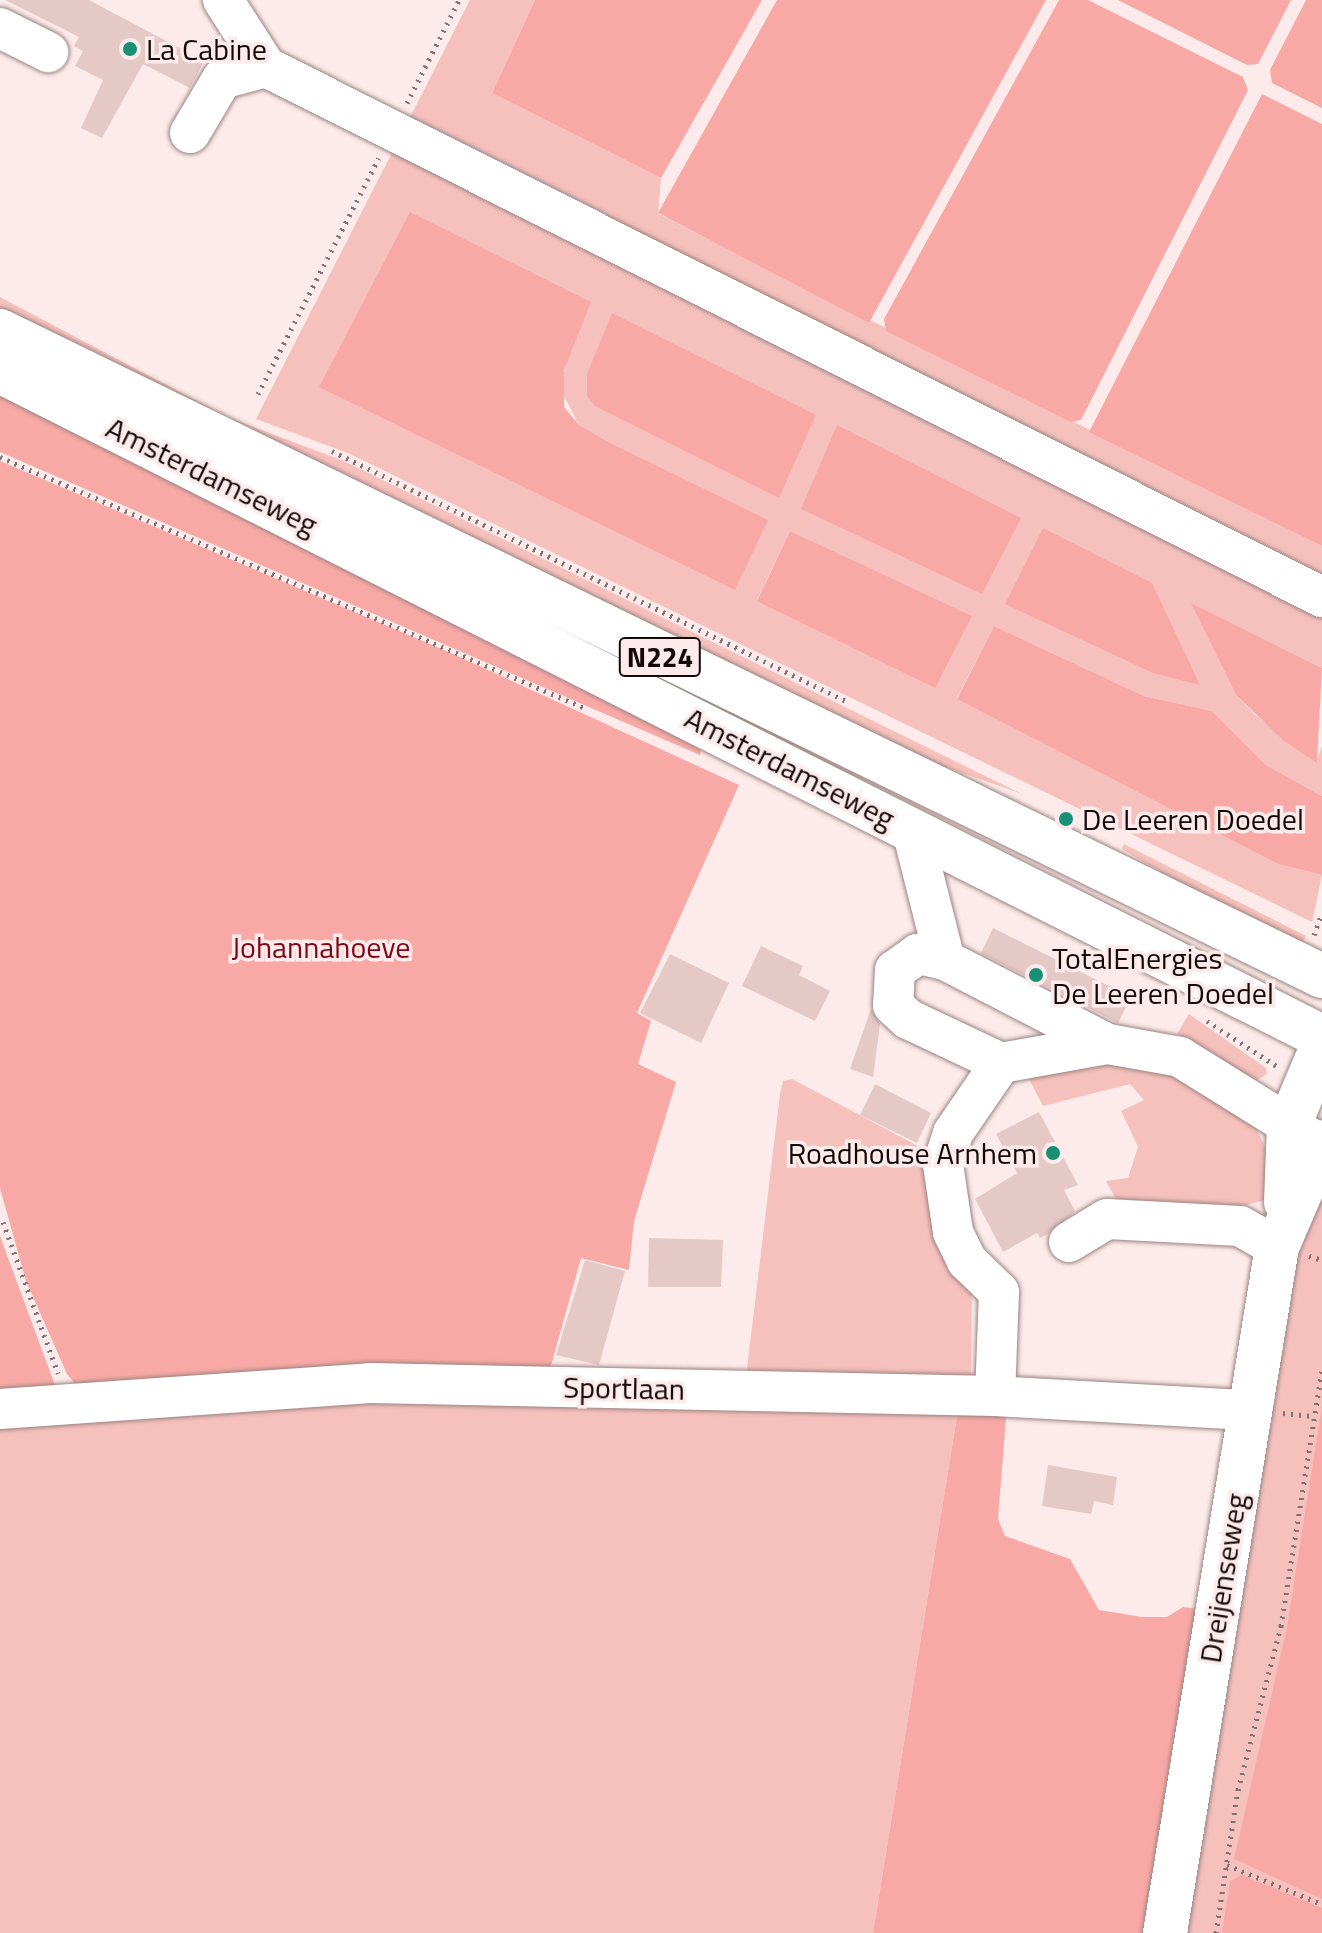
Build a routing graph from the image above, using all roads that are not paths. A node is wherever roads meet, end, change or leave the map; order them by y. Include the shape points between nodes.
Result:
1 (223, 0) edge
2 (0, 28) edge
3 (48, 52) dead end
4 (266, 67) junction
5 (190, 133) dead end
6 (0, 331) edge
7 (0, 371) edge
8 (1322, 597) edge
9 (912, 830) junction
10 (945, 960) junction
11 (1322, 976) edge
12 (1322, 1037) edge
13 (1108, 1044) junction
14 (1001, 1063) junction
15 (1314, 1064) edge
16 (1311, 1137) edge
17 (1281, 1236) junction
18 (1069, 1242) dead end
19 (995, 1396) junction
20 (0, 1409) edge
21 (1248, 1410) junction
22 (1165, 1933) edge

1 - 4 street
2 - 3 street
4 - 5 street via 222,79
4 - 8 street
6 - 11 main road, Amsterdamseweg / N224
7 - 9 main road, Amsterdamseweg / N224
9 - 10 street
9 - 12 main road, Amsterdamseweg / N224
10 - 13 street
10 - 14 street via 931,954 907,960 891,980 893,1005 908,1019
13 - 14 street
13 - 16 street via 1180,1057
14 - 19 street via 953,1133 943,1164 953,1232 967,1261 999,1292
15 - 16 main road, Dreijenseweg
16 - 17 main road, Dreijenseweg
17 - 18 street via 1240,1226 1107,1219
17 - 21 main road, Dreijenseweg
19 - 20 street, Sportlaan via 370,1383
19 - 21 street, Sportlaan
21 - 22 main road, Dreijenseweg

